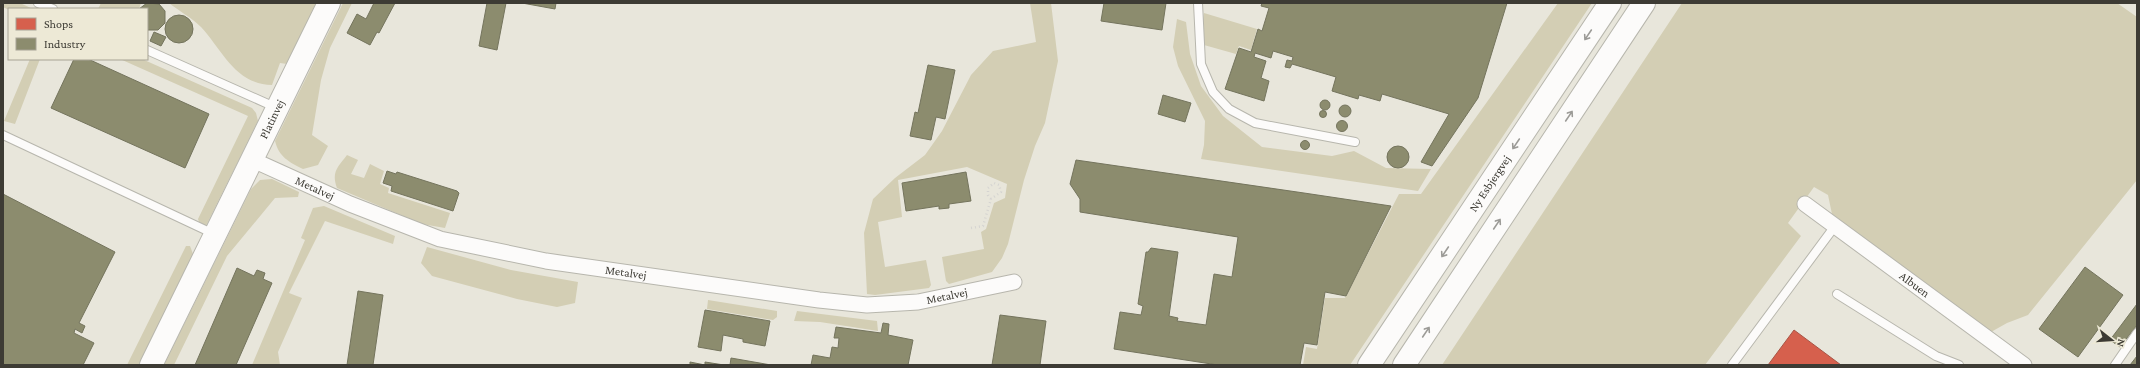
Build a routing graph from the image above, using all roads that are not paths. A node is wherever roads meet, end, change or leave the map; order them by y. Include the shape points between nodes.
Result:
1 (38, 3) edge
2 (329, 3) edge
3 (1198, 3) edge
4 (1610, 3) edge
5 (1644, 3) edge
6 (50, 8) edge
7 (148, 50) edge
8 (278, 108) junction
9 (3, 135) edge
10 (1355, 142) dead end
11 (253, 160) junction
12 (1805, 204) dead end
13 (1835, 226) junction
14 (214, 235) junction
15 (1014, 282) dead end
16 (1837, 294) dead end
17 (2137, 333) edge
18 (151, 365) edge
19 (1369, 365) edge
20 (1404, 365) edge
21 (1732, 365) edge
22 (1960, 365) edge
23 (2024, 365) edge
24 (2115, 365) edge

1 - 6 lane
2 - 8 street, Platinvej
3 - 10 lane via 1200,64 1213,92 1229,109 1255,123
4 -> 19 street, Ny Esbjergvej
20 -> 5 street
7 - 8 lane
8 - 11 street, Platinvej
9 - 14 lane
11 - 14 street, Platinvej
11 - 15 street, Metalvej via 350,204 440,238 546,261 867,305 918,302
12 - 13 street, Albuen
13 - 21 lane
13 - 23 street, Albuen
14 - 18 street, Platinvej
16 - 22 lane via 1936,356
17 - 24 lane

